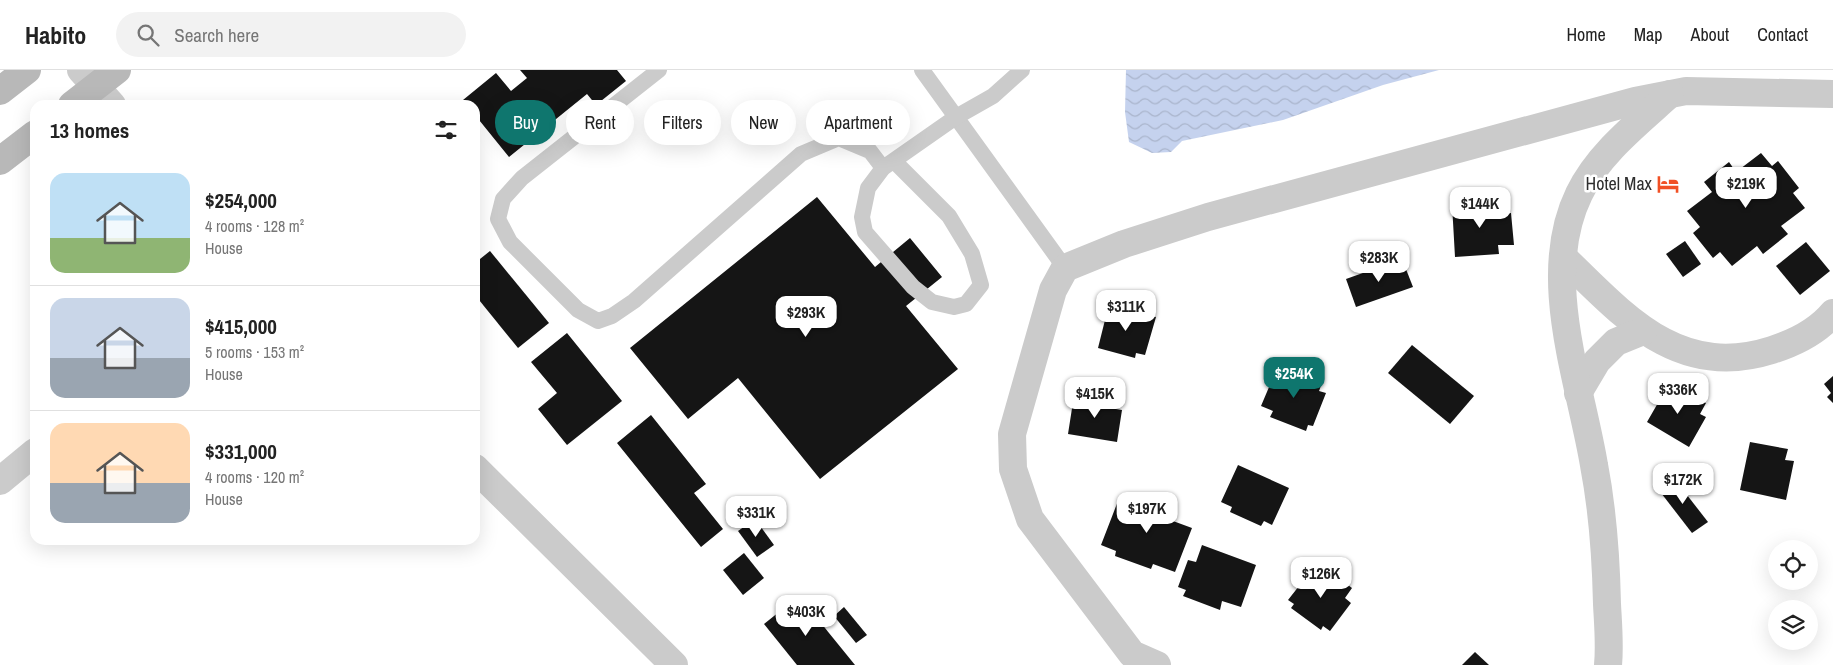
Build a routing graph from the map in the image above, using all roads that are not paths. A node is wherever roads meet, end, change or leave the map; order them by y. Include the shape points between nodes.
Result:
1 (27, 70) edge
2 (117, 70) edge
3 (659, 70) edge
4 (922, 70) edge
5 (1022, 70) edge
6 (96, 87) edge
7 (0, 91) edge
8 (1670, 94) junction
9 (1833, 94) edge
10 (79, 100) edge
11 (956, 117) junction
12 (30, 138) edge
13 (0, 162) edge
14 (888, 164) junction
15 (1563, 257) junction
16 (1065, 268) junction
17 (1833, 313) edge
18 (1643, 331) junction
19 (1578, 393) junction
20 (30, 456) edge
21 (480, 473) edge
22 (0, 481) edge
23 (661, 661) edge
24 (1157, 665) edge
25 (1608, 665) edge

1 - 7 main road
2 - 6 main road
3 - 14 lane via 522,178 503,199 498,219 510,242 578,310 598,321 634,301 801,154 839,138 870,151
4 - 11 lane
5 - 11 lane via 994,96
6 - 10 main road
8 - 9 street via 1686,91
8 - 15 street via 1609,150 1579,194 1564,242
8 - 16 street via 1208,217 1124,244
11 - 14 lane
11 - 16 lane
12 - 13 main road
14 - 14 lane via 868,188 862,217 865,232 914,287 932,302 954,307 966,304 982,285 972,254 949,216
15 - 18 street
15 - 19 street via 1561,282
16 - 24 street via 1053,290 1012,434 1013,469 1030,519 1132,654
17 - 18 street via 1823,324 1786,346 1750,357 1684,352
18 - 19 street via 1616,342 1597,361
19 - 25 street via 1605,532
20 - 22 street
21 - 23 street

